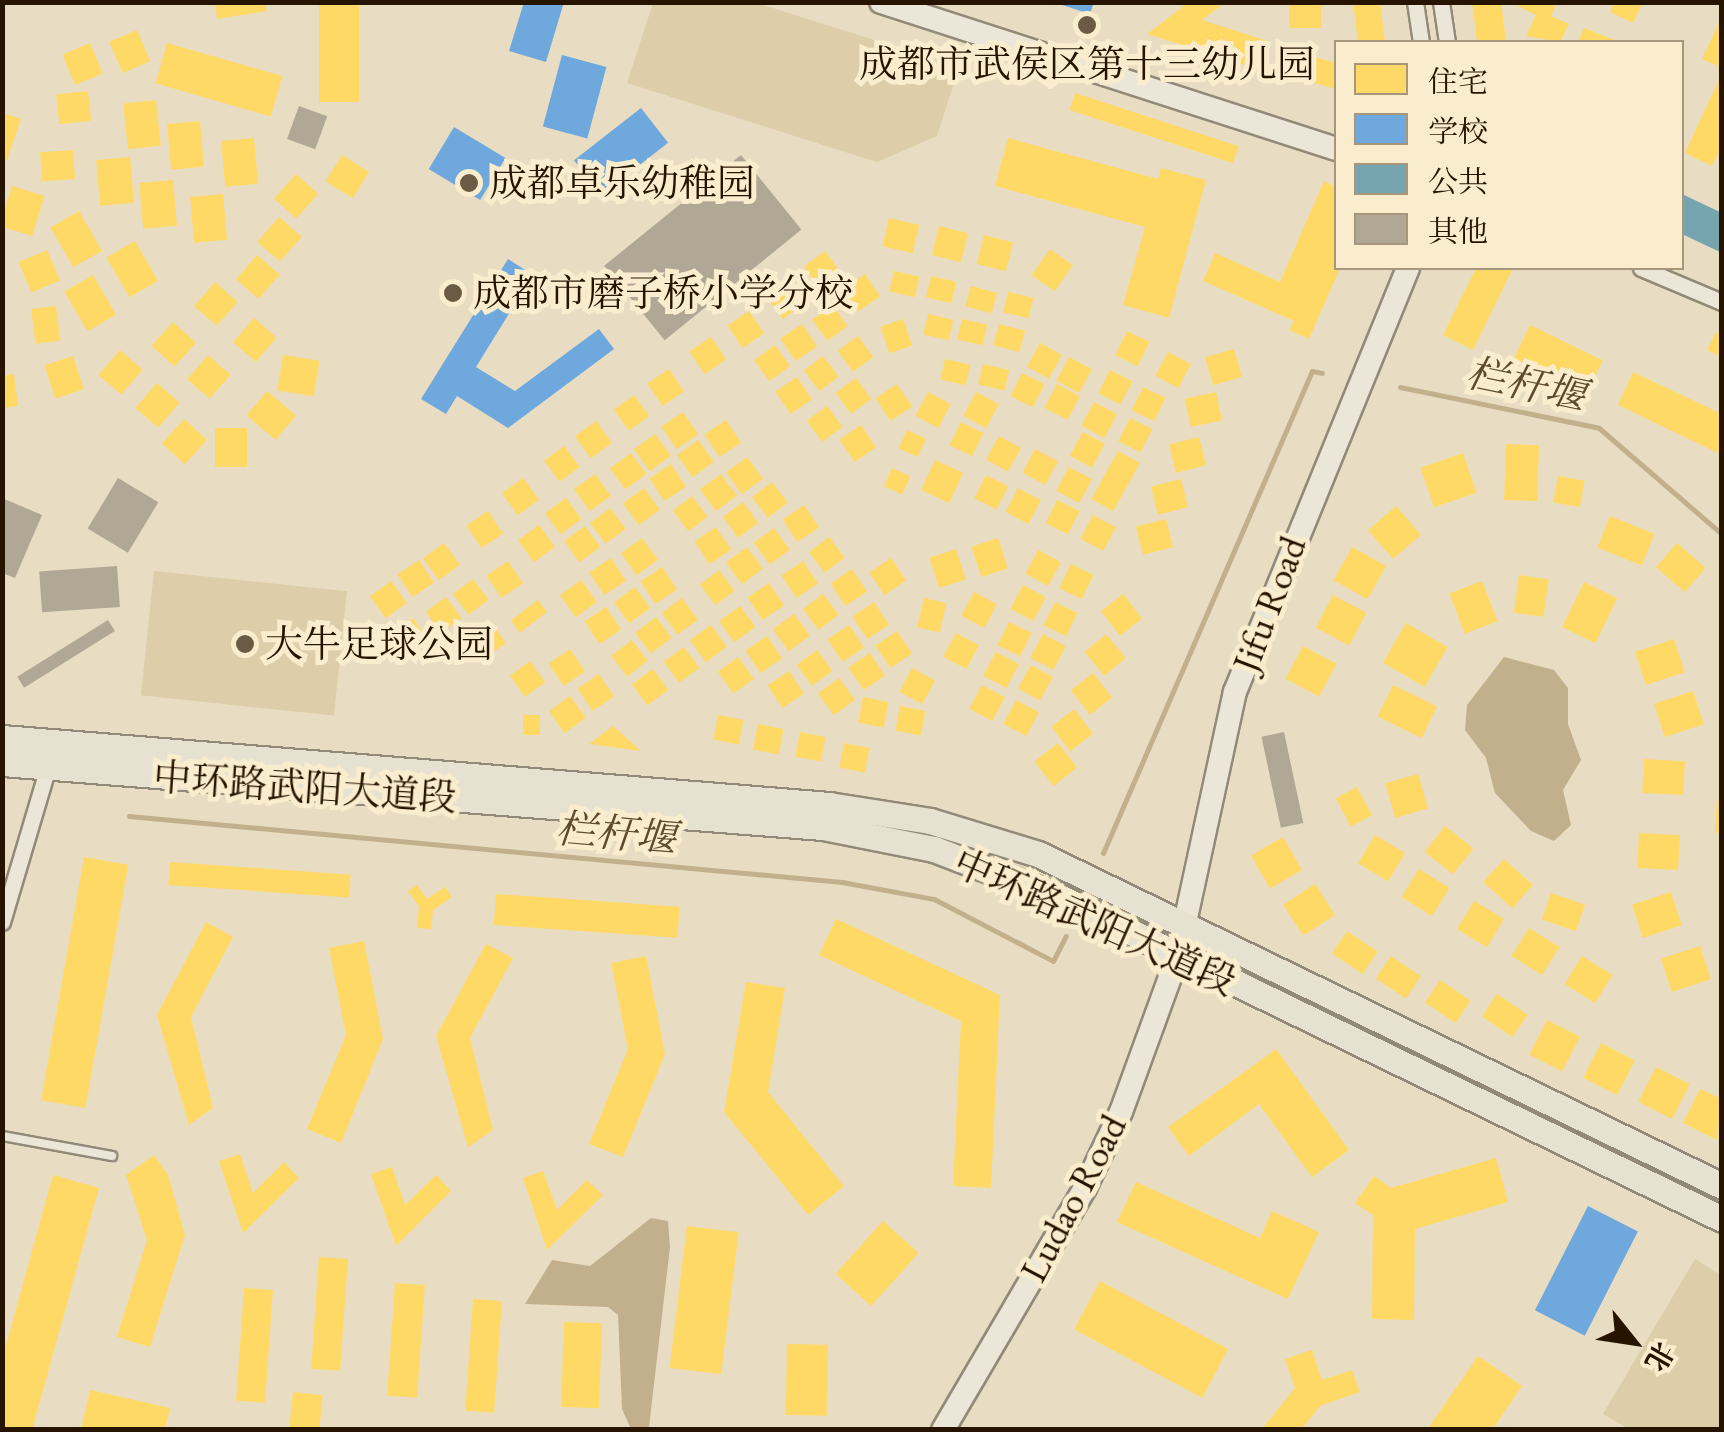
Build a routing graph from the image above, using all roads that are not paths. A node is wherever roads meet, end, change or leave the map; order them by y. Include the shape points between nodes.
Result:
1 (881, 2) edge
2 (1415, 2) edge
3 (1441, 2) edge
4 (1421, 40) edge
5 (1447, 40) edge
6 (1334, 147) edge
7 (1407, 270) edge
8 (1646, 270) edge
9 (1722, 302) edge
10 (2, 738) edge
11 (51, 754) junction
12 (2, 763) edge
13 (2, 922) edge
14 (1184, 923) junction
15 (1178, 955) junction
16 (2, 1136) edge
17 (112, 1156) dead end
18 (1722, 1186) edge
19 (1722, 1219) edge
20 (943, 1430) edge

1 - 6 street
2 - 4 street
3 - 5 street
7 - 14 street, Jifu Road via 1235,692
8 - 9 street
10 - 11 main road, 中环路武阳大道段
11 - 12 main road, 中环路武阳大道段
11 - 13 street
11 - 14 main road, 中环路武阳大道段 via 829,805 930,821 1038,854
11 - 15 main road, 中环路武阳大道段 via 823,826 934,849 1007,874
14 - 15 street, Jifu Road
14 - 18 main road, 中环路武阳大道段
15 - 19 main road, 中环路武阳大道段
15 - 20 street, Ludao Road via 1121,1112 1084,1188
16 - 17 lane

